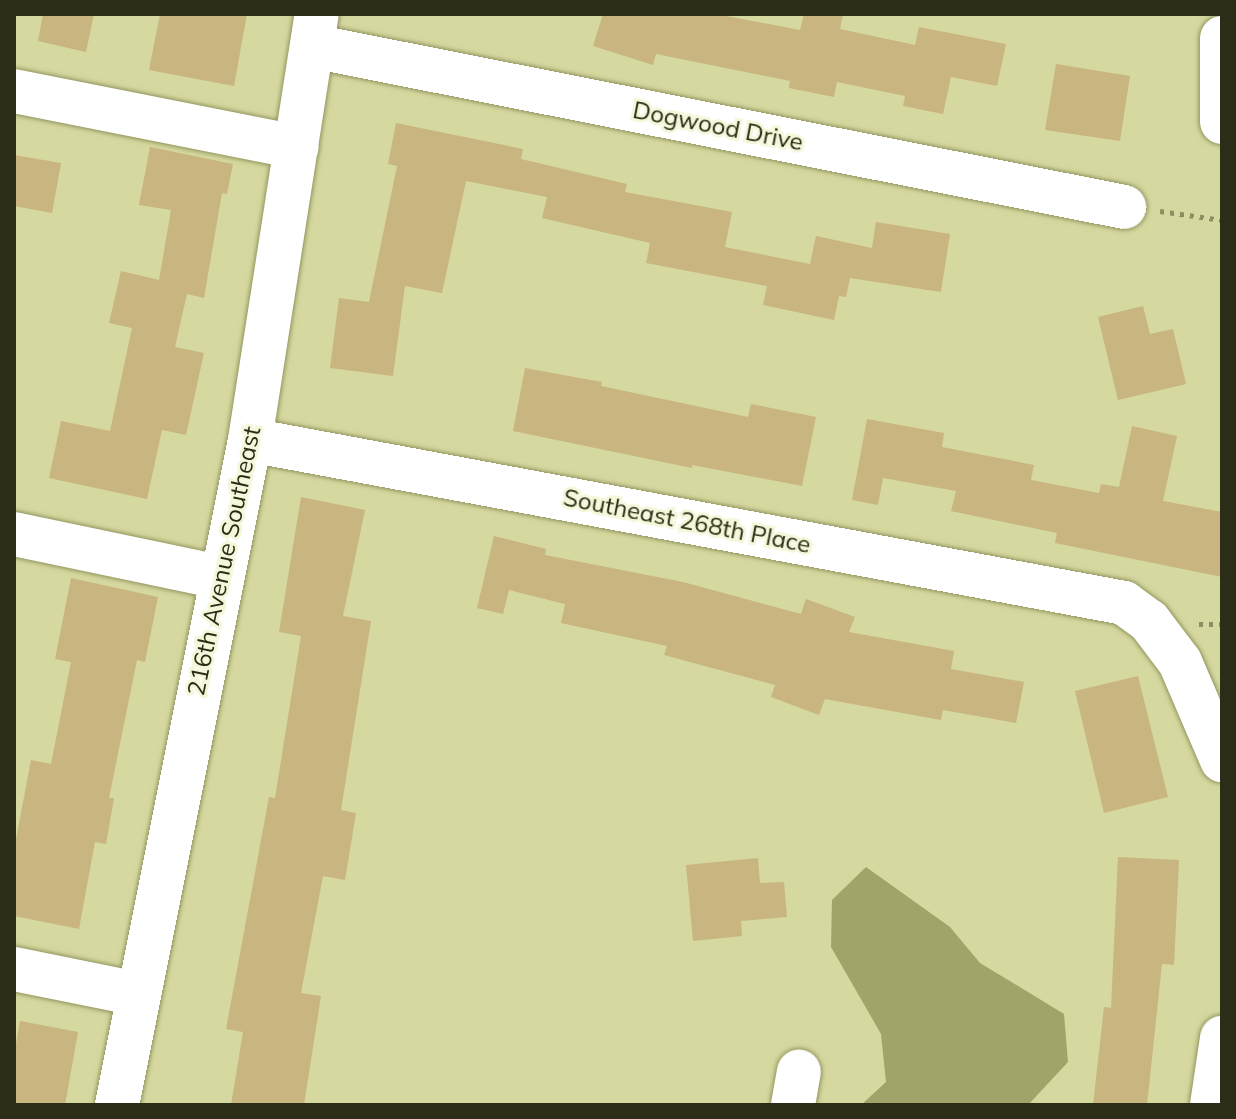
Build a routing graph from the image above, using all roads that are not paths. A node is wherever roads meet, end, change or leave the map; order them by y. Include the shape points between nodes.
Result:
1 (314, 30) edge
2 (1222, 38) edge
3 (14, 91) edge
4 (1222, 122) edge
5 (296, 147) junction
6 (1124, 207) road end
7 (250, 440) junction
8 (14, 534) edge
9 (220, 577) junction
10 (1222, 760) edge
11 (14, 969) edge
12 (138, 994) junction
13 (1222, 1038) edge
14 (117, 1105) edge
15 (1212, 1105) edge

1 - 5 street, 216th Avenue Southeast
1 - 6 street, Dogwood Drive
2 - 4 street
3 - 5 street
5 - 7 street, 216th Avenue Southeast
7 - 9 street, 216th Avenue Southeast
7 - 10 street, Southeast 268th Place via 1124,603 1149,621 1180,662
8 - 9 street
9 - 12 street, 216th Avenue Southeast
11 - 12 street
12 - 14 street, 216th Avenue Southeast
13 - 15 street

